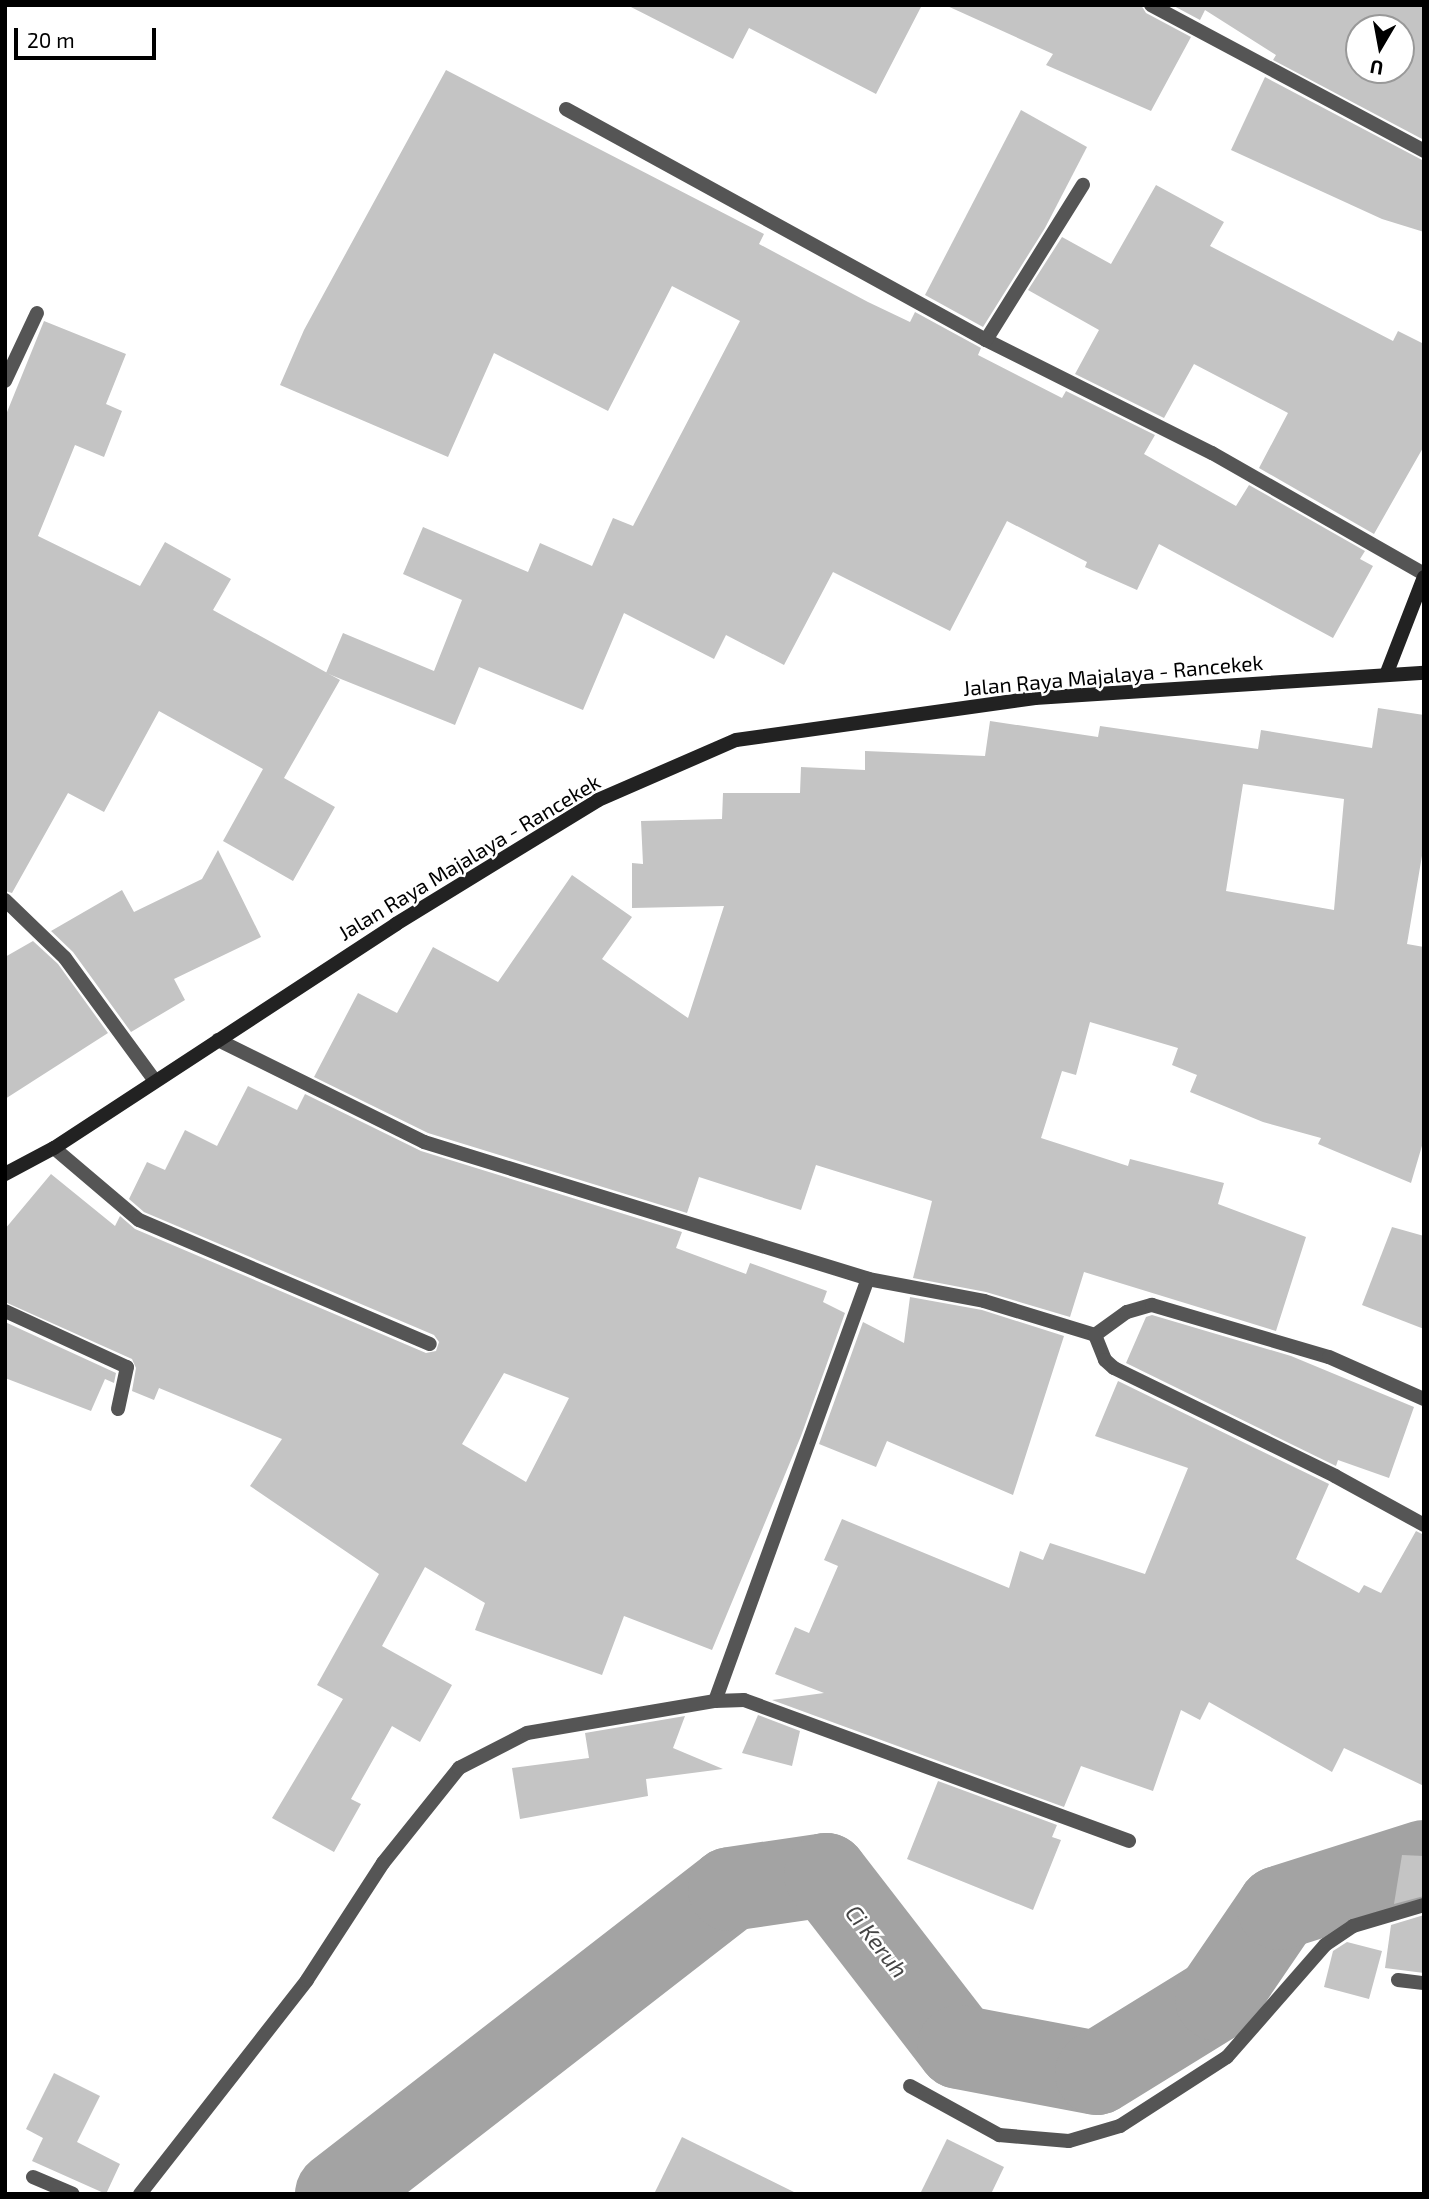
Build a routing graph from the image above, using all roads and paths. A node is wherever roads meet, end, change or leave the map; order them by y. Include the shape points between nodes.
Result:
1 (1151, 5) edge
2 (566, 109) dead end
3 (1424, 151) edge
4 (1083, 185) dead end
5 (37, 313) dead end
6 (986, 340) junction
7 (5, 381) edge
8 (1424, 575) edge
9 (1424, 673) edge
10 (1386, 675) junction
11 (5, 900) edge
12 (218, 1040) junction
13 (155, 1081) junction
14 (54, 1148) junction
15 (5, 1174) edge
16 (868, 1279) junction
17 (5, 1311) edge
18 (1095, 1335) junction
19 (430, 1344) dead end
20 (1424, 1399) edge
21 (118, 1409) dead end
22 (1424, 1525) edge
23 (715, 1701) junction
24 (1129, 1840) dead end
25 (1424, 1905) edge
26 (1398, 1980) dead end
27 (1424, 1983) edge
28 (910, 2086) dead end
29 (33, 2177) dead end
30 (73, 2194) edge
31 (140, 2194) edge

1 - 3 street
2 - 6 street
4 - 6 street
5 - 7 street
6 - 8 street via 1212,453
8 - 10 main road
9 - 10 main road, Jalan Raya Majalaya - Rancekek
10 - 12 main road, Jalan Raya Majalaya - Rancekek via 1035,698 736,740 597,800
11 - 13 street via 65,958
12 - 13 main road, Jalan Raya Majalaya - Rancekek
12 - 16 street via 424,1142
13 - 14 main road, Jalan Raya Majalaya - Rancekek
14 - 15 main road, Jalan Raya Majalaya - Rancekek
14 - 19 street via 139,1220
16 - 18 street via 984,1301
16 - 23 street
17 - 21 street via 127,1367
18 - 20 street via 1127,1312 1152,1306 1329,1357
18 - 22 street via 1105,1360 1114,1368 1335,1476
23 - 24 street via 744,1700
23 - 31 street via 527,1733 459,1768 383,1863 307,1980
25 - 28 street via 1353,1926 1325,1945 1227,2057 1120,2126 1069,2141 999,2135
26 - 27 street
29 - 30 street

